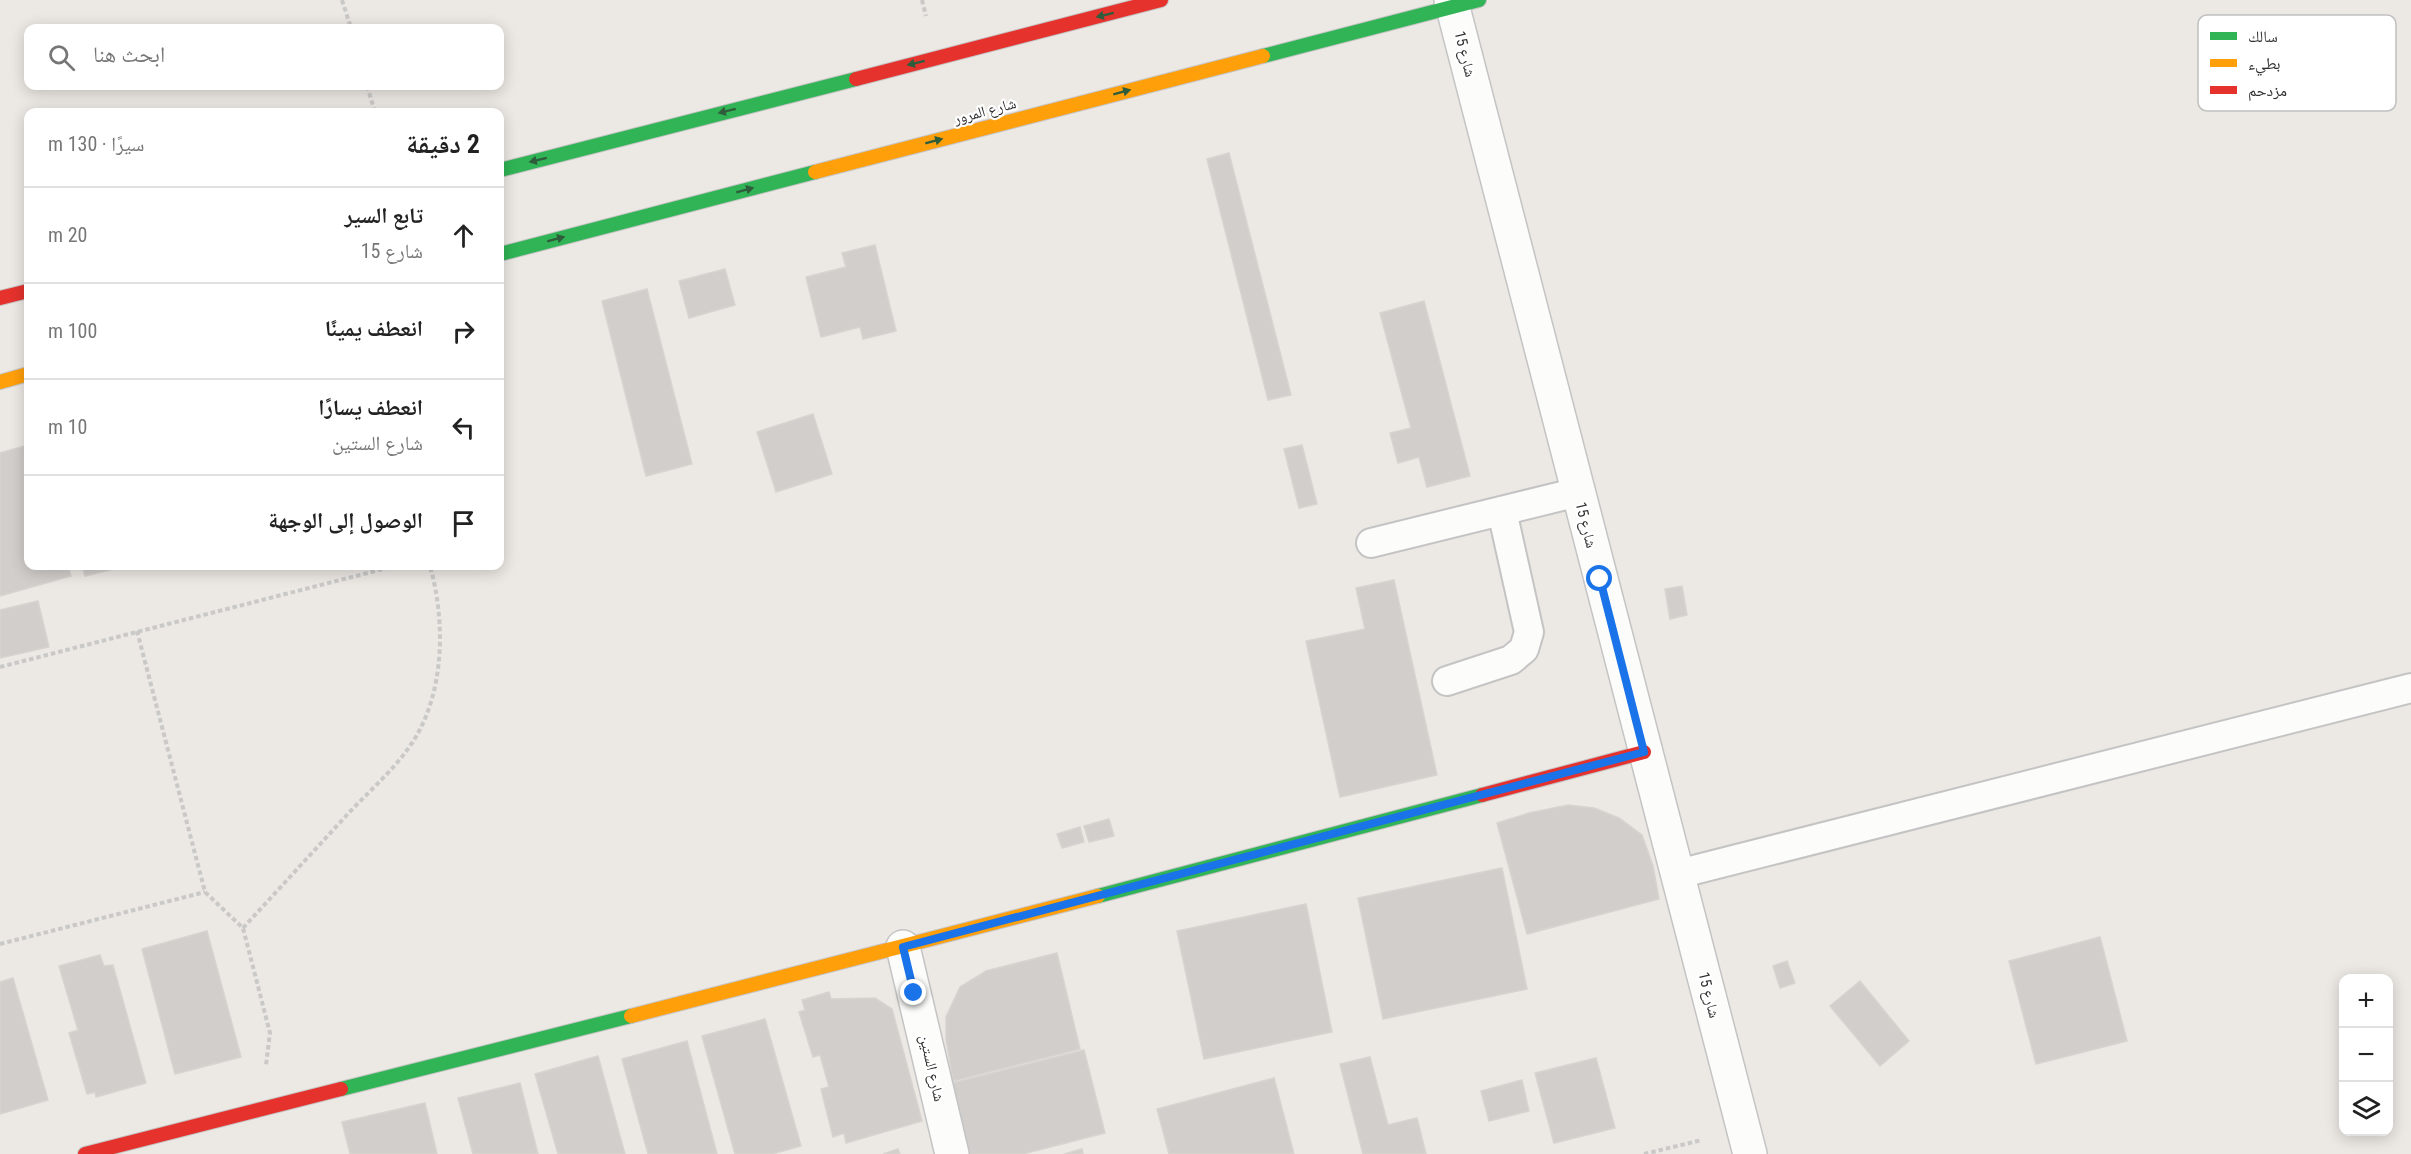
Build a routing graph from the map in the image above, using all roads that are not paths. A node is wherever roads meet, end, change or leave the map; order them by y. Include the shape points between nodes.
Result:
1 (1161, 0) edge
2 (1461, 2) edge
3 (504, 169) edge
4 (504, 253) edge
5 (24, 292) edge
6 (0, 298) edge
7 (24, 375) edge
8 (0, 382) edge
9 (1578, 492) junction
10 (1502, 511) junction
11 (1371, 543) dead end
12 (1447, 681) dead end
13 (2411, 688) edge
14 (1644, 752) junction
15 (1678, 874) junction
16 (903, 947) junction
17 (1747, 1142) edge
18 (85, 1154) edge
19 (952, 1154) edge

1 -> 3 street
4 -> 2 street, شارع المرور
2 - 9 street, شارع 15
5 - 6 street
7 - 8 street
9 - 10 lane
9 - 14 street, شارع 15
10 - 11 lane
10 - 12 lane via 1529,632 1524,649 1511,660
13 - 15 lane
14 - 15 street, شارع 15
14 - 16 street
15 - 17 street, شارع 15
16 - 18 street
16 - 19 street, شارع الستين

